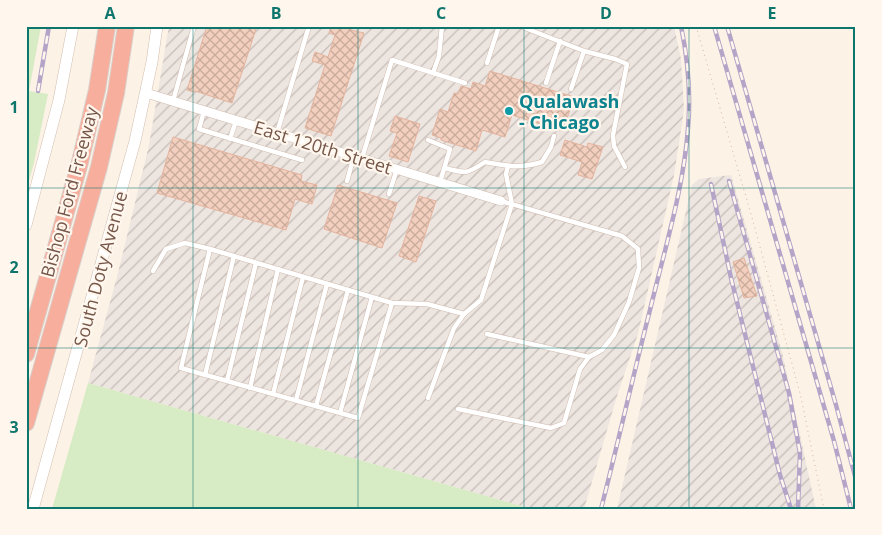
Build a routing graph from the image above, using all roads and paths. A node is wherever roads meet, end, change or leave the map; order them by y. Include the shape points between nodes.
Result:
1 (73, 26) edge
2 (107, 26) edge
3 (126, 26) edge
4 (157, 26) edge
5 (194, 26) edge
6 (309, 26) edge
7 (442, 26) edge
8 (499, 26) edge
9 (520, 26) edge
10 (696, 26) edge
11 (560, 41) junction
12 (584, 51) junction
13 (487, 63) dead end
14 (433, 73) junction
15 (465, 83) dead end
16 (546, 83) dead end
17 (571, 89) dead end
18 (146, 93) junction
19 (173, 101) junction
20 (204, 111) junction
21 (236, 120) junction
22 (277, 133) junction
23 (554, 136) dead end
24 (230, 139) junction
25 (428, 140) dead end
26 (358, 157) junction
27 (302, 160) dead end
28 (508, 166) junction
29 (625, 167) dead end
30 (445, 168) junction
31 (397, 169) junction
32 (347, 181) dead end
33 (440, 182) junction
34 (389, 194) dead end
35 (500, 201) joint
36 (512, 204) junction
37 (26, 225) edge
38 (210, 249) junction
39 (234, 256) junction
40 (256, 263) junction
41 (278, 269) junction
42 (153, 271) dead end
43 (303, 277) junction
44 (327, 284) junction
45 (348, 290) junction
46 (372, 297) junction
47 (392, 303) junction
48 (464, 314) junction
49 (487, 334) dead end
50 (26, 354) edge
51 (589, 357) junction
52 (205, 375) junction
53 (227, 381) junction
54 (250, 388) junction
55 (273, 394) junction
56 (428, 398) dead end
57 (296, 400) junction
58 (316, 406) junction
59 (458, 409) dead end
60 (340, 412) junction
61 (26, 423) edge
62 (33, 509) edge
63 (824, 509) edge

1 - 37 street via 59,100
2 - 50 highway, Bishop Ford Freeway via 97,90 80,162
3 - 61 highway, Bishop Ford Freeway via 116,93 99,167
4 - 18 street, South Doty Avenue
5 - 19 lane
6 - 22 lane
7 - 14 lane via 439,56
8 - 13 lane
9 - 11 lane
10 - 63 path via 752,214 800,393
11 - 12 lane
11 - 16 lane
12 - 17 lane
12 - 29 lane via 627,64 613,135 614,146
14 - 15 lane
14 - 26 lane via 392,60
18 - 19 street, East 120th Street
18 - 62 street, South Doty Avenue
19 - 20 street, East 120th Street
20 - 21 street, East 120th Street
20 - 24 lane via 199,129
21 - 22 street, East 120th Street
21 - 24 lane
22 - 26 street, East 120th Street
23 - 28 lane via 542,162 526,167
24 - 27 lane
25 - 30 lane via 450,149
26 - 31 street, East 120th Street
26 - 32 lane
28 - 30 lane via 485,162 463,173
28 - 36 lane via 506,174
30 - 33 lane
31 - 33 street, East 120th Street
31 - 34 lane
33 - 35 street, East 120th Street
35 - 36 lane
36 - 48 lane via 481,300
36 - 51 lane via 622,236 638,249 639,268 629,302 614,335 602,350
38 - 39 lane
38 - 42 lane via 185,244 166,248
38 - 52 lane via 181,368
39 - 40 lane
39 - 52 lane
40 - 41 lane
40 - 53 lane
41 - 43 lane
41 - 54 lane
43 - 44 lane
43 - 55 lane
44 - 45 lane
44 - 57 lane
45 - 46 lane
45 - 58 lane
46 - 47 lane
46 - 60 lane
47 - 48 lane via 427,304
47 - 60 lane via 358,418
48 - 56 lane via 454,328
49 - 51 lane
51 - 59 lane via 580,370 564,423 551,428
52 - 53 lane
53 - 54 lane
54 - 55 lane
55 - 57 lane
57 - 58 lane
58 - 60 lane

